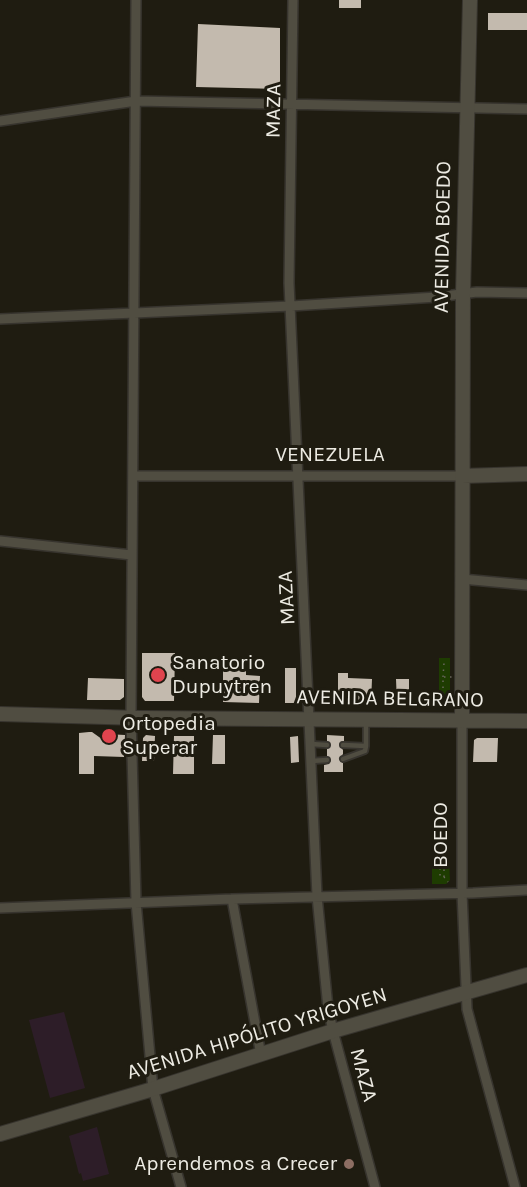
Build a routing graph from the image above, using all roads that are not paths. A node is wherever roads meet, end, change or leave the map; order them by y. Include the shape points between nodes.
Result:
1 (136, 0) edge
2 (293, 0) edge
3 (470, 0) edge
4 (136, 100) junction
5 (293, 104) junction
6 (467, 108) junction
7 (527, 109) edge
8 (0, 121) edge
9 (527, 293) edge
10 (463, 294) junction
11 (291, 306) junction
12 (134, 313) junction
13 (0, 319) edge
14 (527, 474) edge
15 (134, 476) junction
16 (462, 476) junction
17 (299, 477) junction
18 (0, 541) edge
19 (132, 555) junction
20 (462, 579) junction
21 (527, 585) edge
22 (0, 714) edge
23 (131, 717) junction
24 (310, 720) junction
25 (365, 720) junction
26 (462, 721) junction
27 (527, 721) edge
28 (311, 744) junction
29 (327, 745) dead end
30 (344, 745) dead end
31 (366, 746) junction
32 (343, 759) dead end
33 (327, 760) dead end
34 (311, 761) junction
35 (527, 890) edge
36 (462, 893) junction
37 (317, 896) junction
38 (232, 899) junction
39 (136, 902) junction
40 (0, 908) edge
41 (527, 975) edge
42 (466, 993) junction
43 (333, 1031) junction
44 (261, 1055) junction
45 (153, 1089) junction
46 (0, 1134) edge
47 (181, 1187) edge
48 (375, 1187) edge
49 (515, 1187) edge

1 - 4 street
2 - 5 street, MAZA
3 - 6 main road, AVENIDA BOEDO
4 - 5 street
4 - 8 street
4 - 12 street
5 - 6 street
5 - 11 street, MAZA
6 - 7 street
6 - 10 main road, AVENIDA BOEDO
9 - 10 street
10 - 11 street
10 - 16 main road, AVENIDA BOEDO
11 - 12 street
11 - 17 street, MAZA
12 - 13 street
12 - 15 street
14 - 16 main road, VENEZUELA
15 - 17 street, VENEZUELA
15 - 19 street
16 - 17 street, VENEZUELA
16 - 20 main road, BOEDO
17 - 24 street, MAZA
18 - 19 street
19 - 23 street
20 - 21 street
20 - 26 main road, BOEDO
22 - 23 main road, AVENIDA BELGRANO
23 - 24 main road, AVENIDA BELGRANO
23 - 39 street
24 - 25 main road, AVENIDA BELGRANO
24 - 28 street, MAZA
25 - 26 main road, AVENIDA BELGRANO
25 - 31 lane
26 - 27 main road, AVENIDA BELGRANO
26 - 36 street, BOEDO
28 - 29 lane
28 - 34 street, MAZA
30 - 31 lane
31 - 32 lane via 360,754
33 - 34 lane
34 - 37 street, MAZA
35 - 36 street
36 - 37 street
36 - 42 street, BOEDO
37 - 38 street
37 - 43 street, MAZA
38 - 39 street
38 - 44 street
39 - 40 street
39 - 45 street
41 - 42 main road, AVENIDA HIPÓLITO YRIGOYEN
42 - 43 main road, AVENIDA HIPÓLITO YRIGOYEN
42 - 49 street, BOEDO
43 - 44 main road, AVENIDA HIPÓLITO YRIGOYEN
43 - 48 street, MAZA
44 - 45 main road, AVENIDA HIPÓLITO YRIGOYEN
45 - 46 main road, AVENIDA HIPÓLITO YRIGOYEN
45 - 47 street

